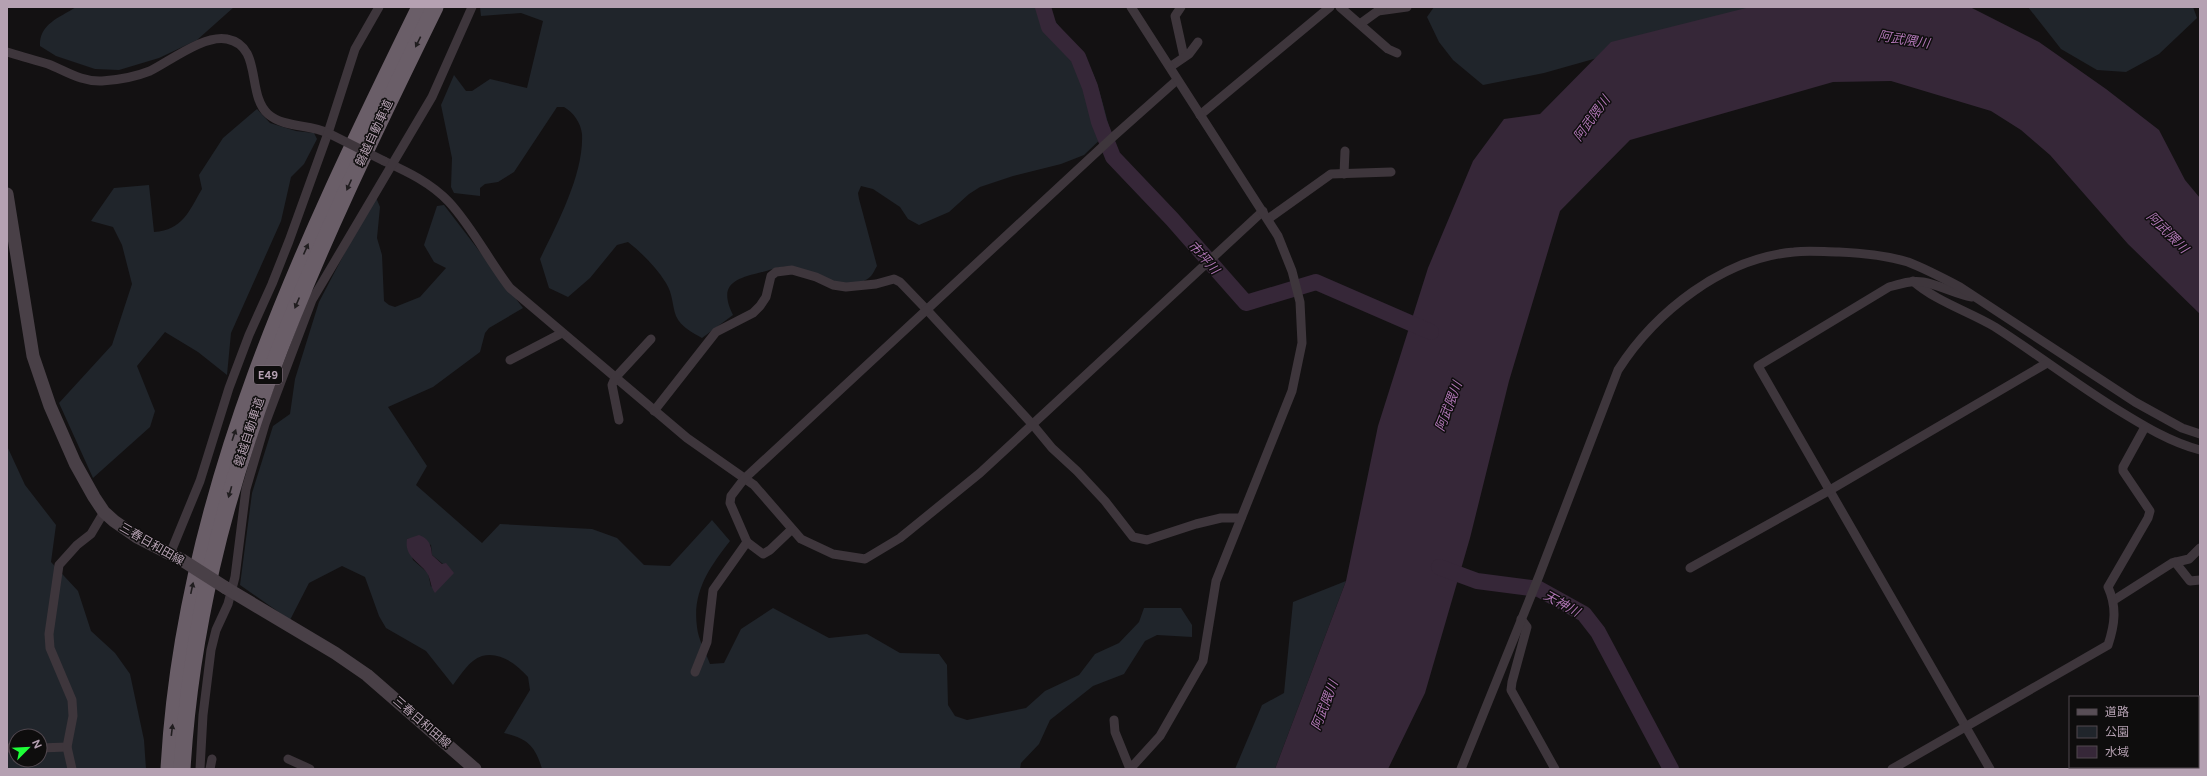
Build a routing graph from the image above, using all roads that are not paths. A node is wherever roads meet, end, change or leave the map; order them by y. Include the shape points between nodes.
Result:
1 (379, 7) edge
2 (420, 7) edge
3 (435, 7) edge
4 (472, 7) edge
5 (1131, 7) edge
6 (1181, 7) edge
7 (1330, 7) edge
8 (1340, 7) edge
9 (1408, 7) edge
10 (1381, 9) edge
11 (1360, 24) junction
12 (1198, 42) dead end
13 (7, 52) edge
14 (1397, 53) dead end
15 (1184, 57) junction
16 (1170, 67) junction
17 (1177, 80) junction
18 (1200, 115) junction
19 (328, 133) junction
20 (1345, 151) dead end
21 (388, 163) junction
22 (1391, 172) dead end
23 (1344, 174) junction
24 (7, 194) edge
25 (1266, 215) junction
26 (1913, 281) junction
27 (1975, 297) junction
28 (927, 310) junction
29 (562, 333) junction
30 (651, 339) dead end
31 (510, 360) dead end
32 (2047, 363) junction
33 (615, 378) junction
34 (654, 412) junction
35 (619, 420) dead end
36 (1033, 425) junction
37 (2145, 427) junction
38 (2200, 434) edge
39 (2200, 450) edge
40 (744, 479) junction
41 (1830, 490) junction
42 (104, 512) junction
43 (1241, 518) junction
44 (791, 530) junction
45 (747, 542) junction
46 (2200, 548) edge
47 (170, 554) junction
48 (2175, 562) junction
49 (1690, 568) dead end
50 (2200, 580) edge
51 (229, 589) junction
52 (2114, 600) junction
53 (1521, 619) junction
54 (695, 672) dead end
55 (1114, 720) dead end
56 (1966, 726) junction
57 (67, 747) junction
58 (48, 748) edge
59 (288, 759) dead end
60 (212, 760) dead end
61 (72, 769) edge
62 (168, 769) edge
63 (182, 769) edge
64 (200, 769) edge
65 (210, 769) edge
66 (310, 769) edge
67 (475, 769) edge
68 (1461, 769) edge
69 (1555, 769) edge
70 (1892, 769) edge
71 (1990, 769) edge

1 - 19 street via 355,49
62 -> 2 highway, 磐越自動車道 / E49 via 187,614 211,510 228,451 291,282 355,139
3 -> 63 highway, 磐越自動車道 / E49 via 368,143 307,278 264,385 224,513 199,623
4 - 21 street via 432,97
5 - 16 street
6 - 15 street via 1175,16
7 - 18 street
8 - 11 street
9 - 10 street
10 - 11 street
11 - 14 street via 1388,49
12 - 15 street
13 - 19 street via 75,77 102,81 140,74 212,40 237,41 248,56 257,93 268,114 288,124 312,127
15 - 16 street
16 - 17 street
17 - 18 street
17 - 28 street
18 - 25 street
19 - 21 street, bridge
19 - 47 street via 272,284 229,388 200,481
20 - 23 street
21 - 29 street via 416,176 449,202 510,288
21 - 51 street via 312,300 265,424 246,489 234,577
22 - 23 street
23 - 25 street via 1331,174 1323,178
24 - 42 main road, 三春日和田線 via 33,356 50,406 72,456
25 - 36 street
25 - 43 street via 1286,253 1296,285 1300,302 1302,343 1292,391
26 - 27 street
26 - 32 street via 1993,327
26 - 41 street via 1889,287 1758,366
27 - 38 street via 2135,402 2182,428
27 - 53 street via 1936,274 1908,263 1867,253 1814,251 1767,257 1742,265 1714,278 1683,298 1658,319 1626,356 1618,370
28 - 34 street via 894,279 846,287 833,285 796,271 777,271 771,276 766,297 760,306 753,313 716,332
28 - 36 street
28 - 40 street
29 - 31 street
29 - 33 street
30 - 33 street
32 - 37 street
32 - 41 street
33 - 34 street
33 - 35 street via 612,385
34 - 40 street
36 - 43 street via 1052,448 1105,501 1133,537 1147,540 1221,518
36 - 44 street via 927,517 871,557 860,559 833,554 810,545
37 - 39 street via 2176,443
37 - 52 street via 2123,471 2150,511 2110,582 2108,587
40 - 44 street via 764,495
40 - 45 street via 731,496 730,503
41 - 49 street
41 - 56 street
42 - 47 main road, 三春日和田線 via 124,529
42 - 57 street via 91,534 61,560 58,572 49,642 72,700 73,716
43 - 55 street via 1216,581 1203,660 1160,736 1130,769 1115,732
44 - 45 street via 763,554
45 - 54 street via 713,590 707,642
46 - 48 street via 2189,559
47 - 51 main road, 三春日和田線, bridge
48 - 50 street via 2190,581
48 - 52 street
51 - 64 street via 228,604 216,630 211,650
51 - 67 main road, 三春日和田線 via 367,675
52 - 56 street via 2113,630 2108,645
53 - 68 street
53 - 69 street via 1527,627 1511,690
56 - 70 street
56 - 71 street
57 - 58 street
57 - 61 street
59 - 66 street
60 - 65 street

